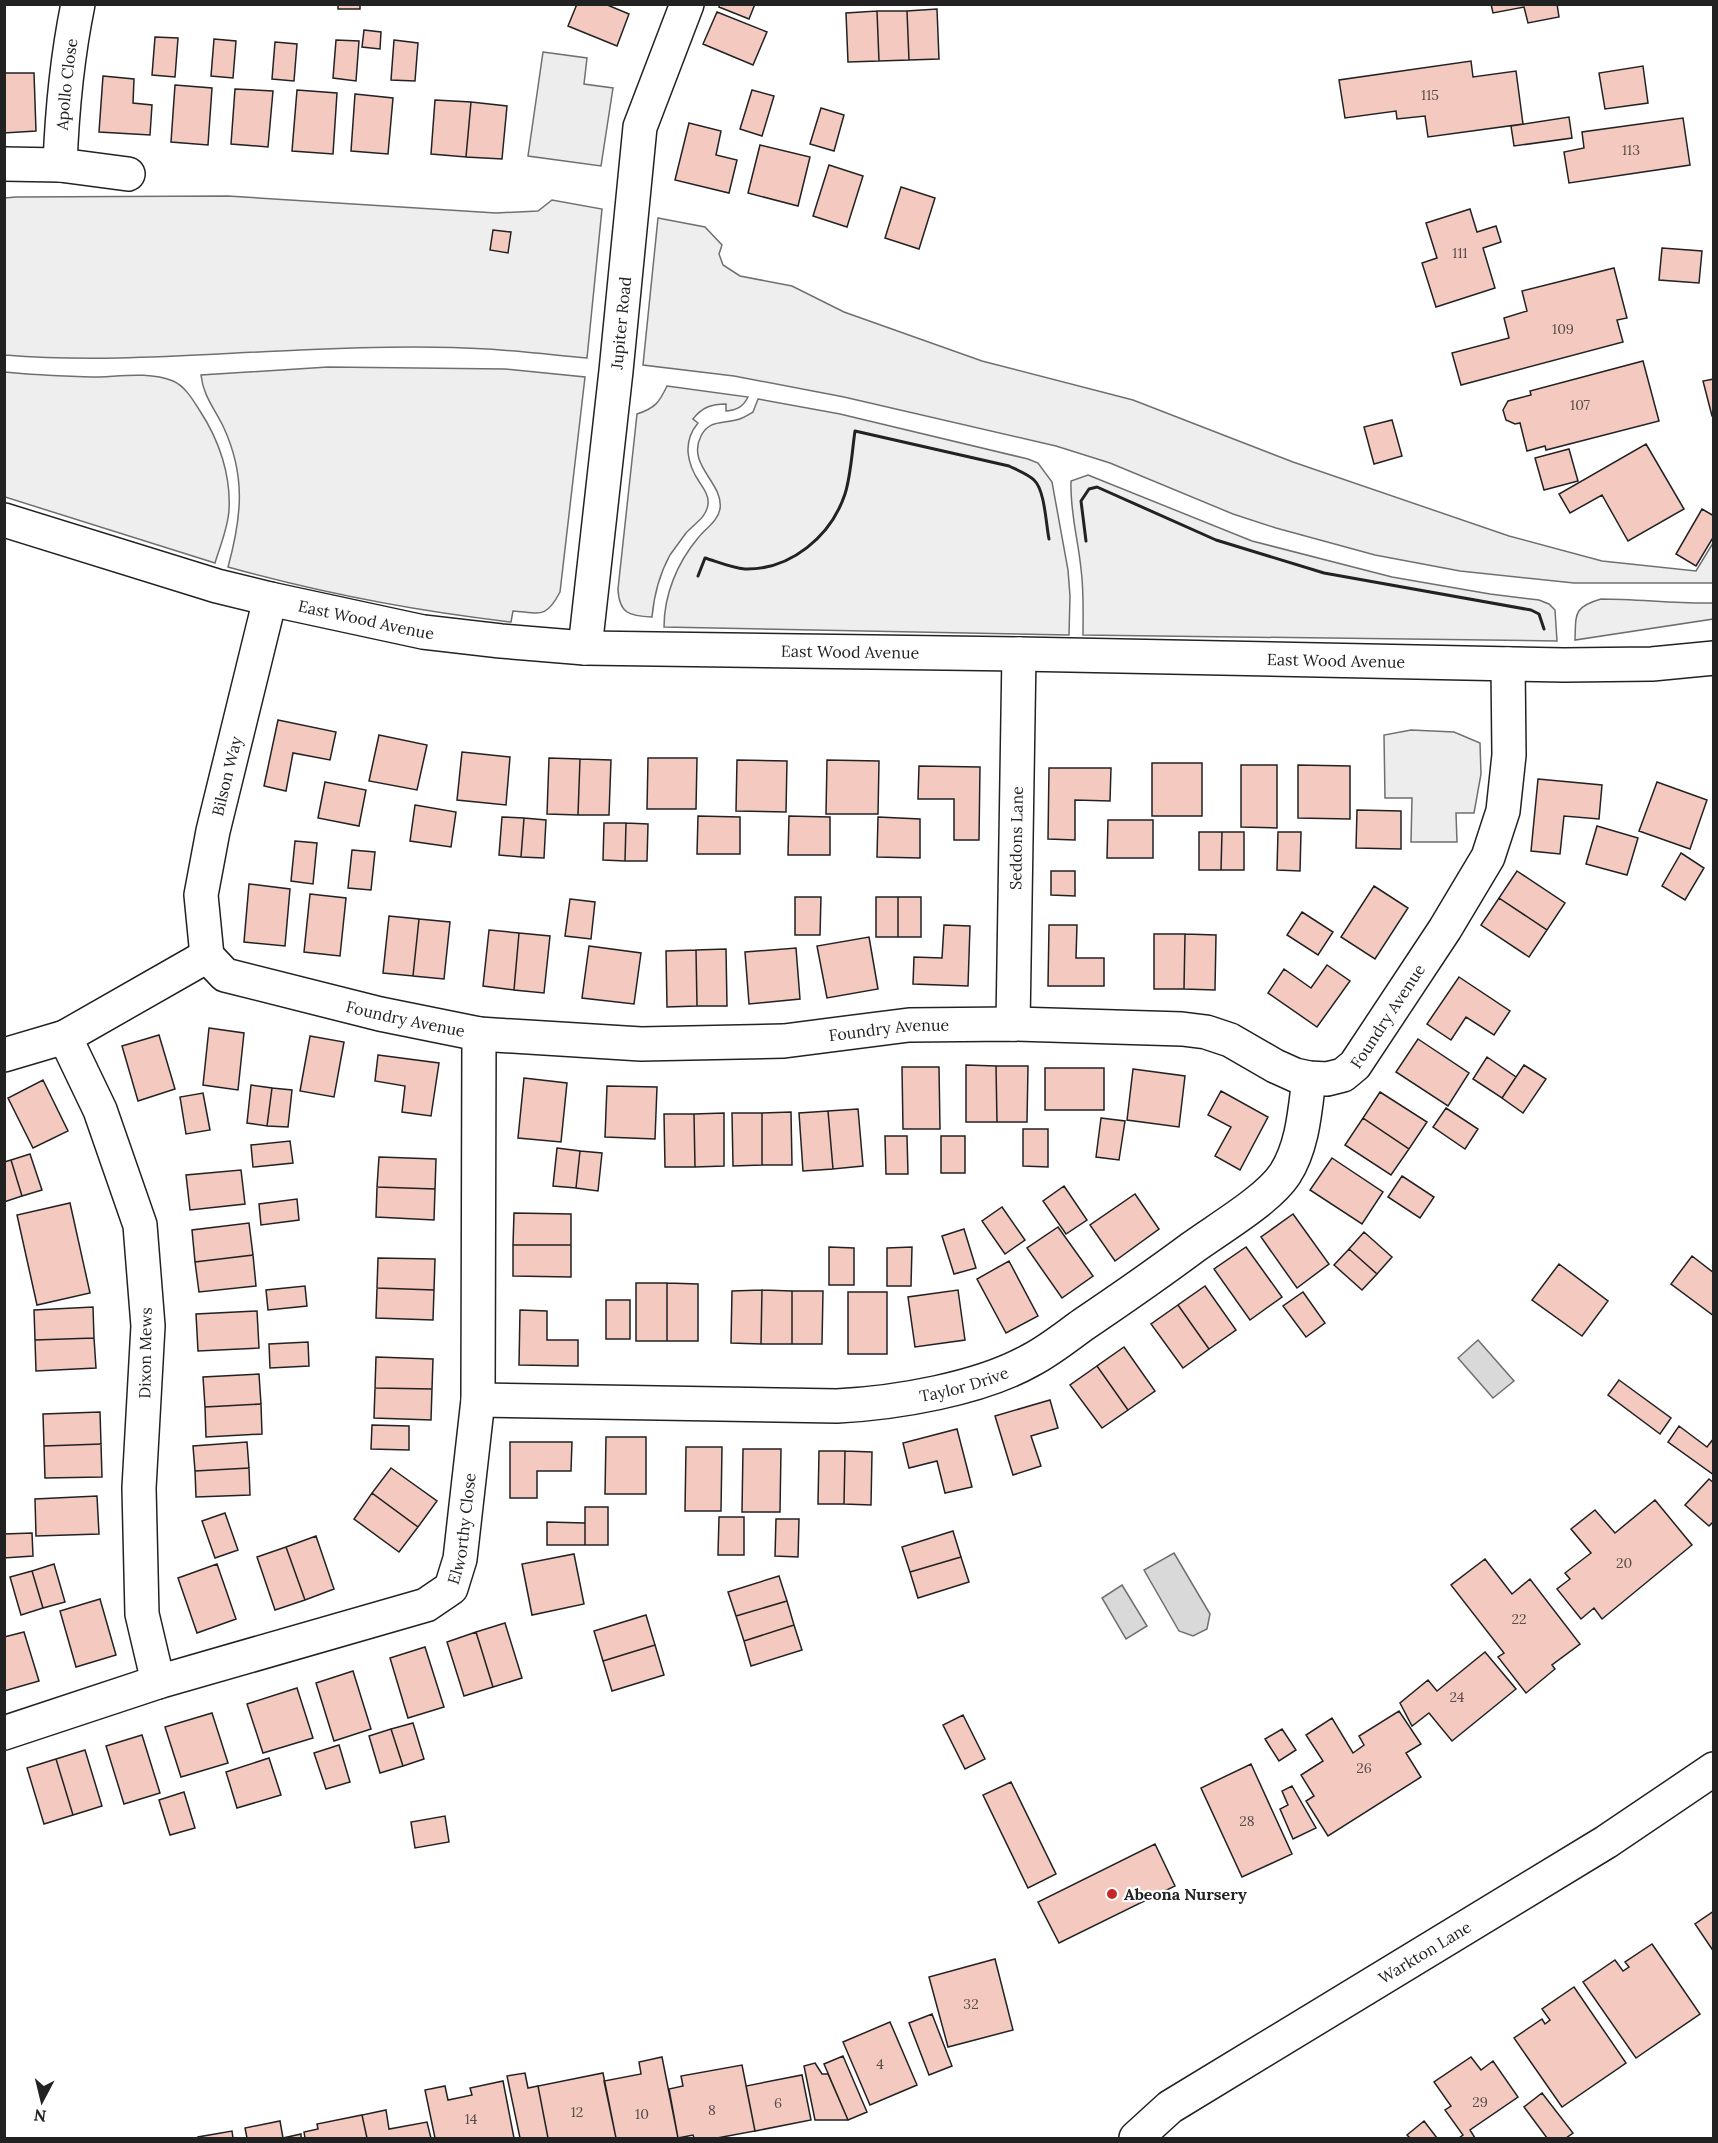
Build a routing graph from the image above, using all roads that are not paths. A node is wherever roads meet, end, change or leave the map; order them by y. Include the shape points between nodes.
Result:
1 (78, 4) edge
2 (687, 4) edge
3 (4, 164) edge
4 (60, 165) junction
5 (128, 174) dead end
6 (4, 520) edge
7 (270, 599) junction
8 (585, 648) junction
9 (1019, 654) junction
10 (1713, 658) edge
11 (1508, 664) junction
12 (207, 956) junction
13 (1013, 1024) junction
14 (479, 1034) junction
15 (65, 1037) junction
16 (4, 1055) edge
17 (1309, 1078) junction
18 (478, 1400) junction
19 (158, 1682) junction
20 (4, 1733) edge
21 (1713, 1769) edge
22 (1136, 2139) edge

1 - 4 street, Apollo Close via 67,61
2 - 8 street, Jupiter Road via 640,127
3 - 4 street
4 - 5 street
6 - 7 street, East Wood Avenue
7 - 8 street, East Wood Avenue via 423,632
7 - 12 street, Bilson Way via 201,895
8 - 9 street, East Wood Avenue
9 - 11 street, East Wood Avenue
9 - 13 street, Seddons Lane
10 - 11 street, East Wood Avenue via 1652,664
11 - 17 street, Foundry Avenue via 1509,755 1503,811 1488,857 1355,1065 1342,1075
12 - 14 street, Foundry Avenue via 225,975
12 - 15 street
13 - 14 street, Foundry Avenue via 909,1025 784,1041 641,1044
13 - 17 street, Foundry Avenue via 1206,1032
14 - 18 street, Elworthy Close
15 - 16 street
15 - 19 street, Dixon Mews via 100,1110 140,1225 148,1326 139,1488 142,1614
17 - 18 street, Taylor Drive via 1303,1124 1284,1177 1261,1198 1049,1348 997,1376 902,1399 849,1405
18 - 19 street, Elworthy Close via 460,1559 450,1588 426,1605
19 - 20 street, Elworthy Close
21 - 22 street, Warkton Lane via 1606,1842 1170,2107

